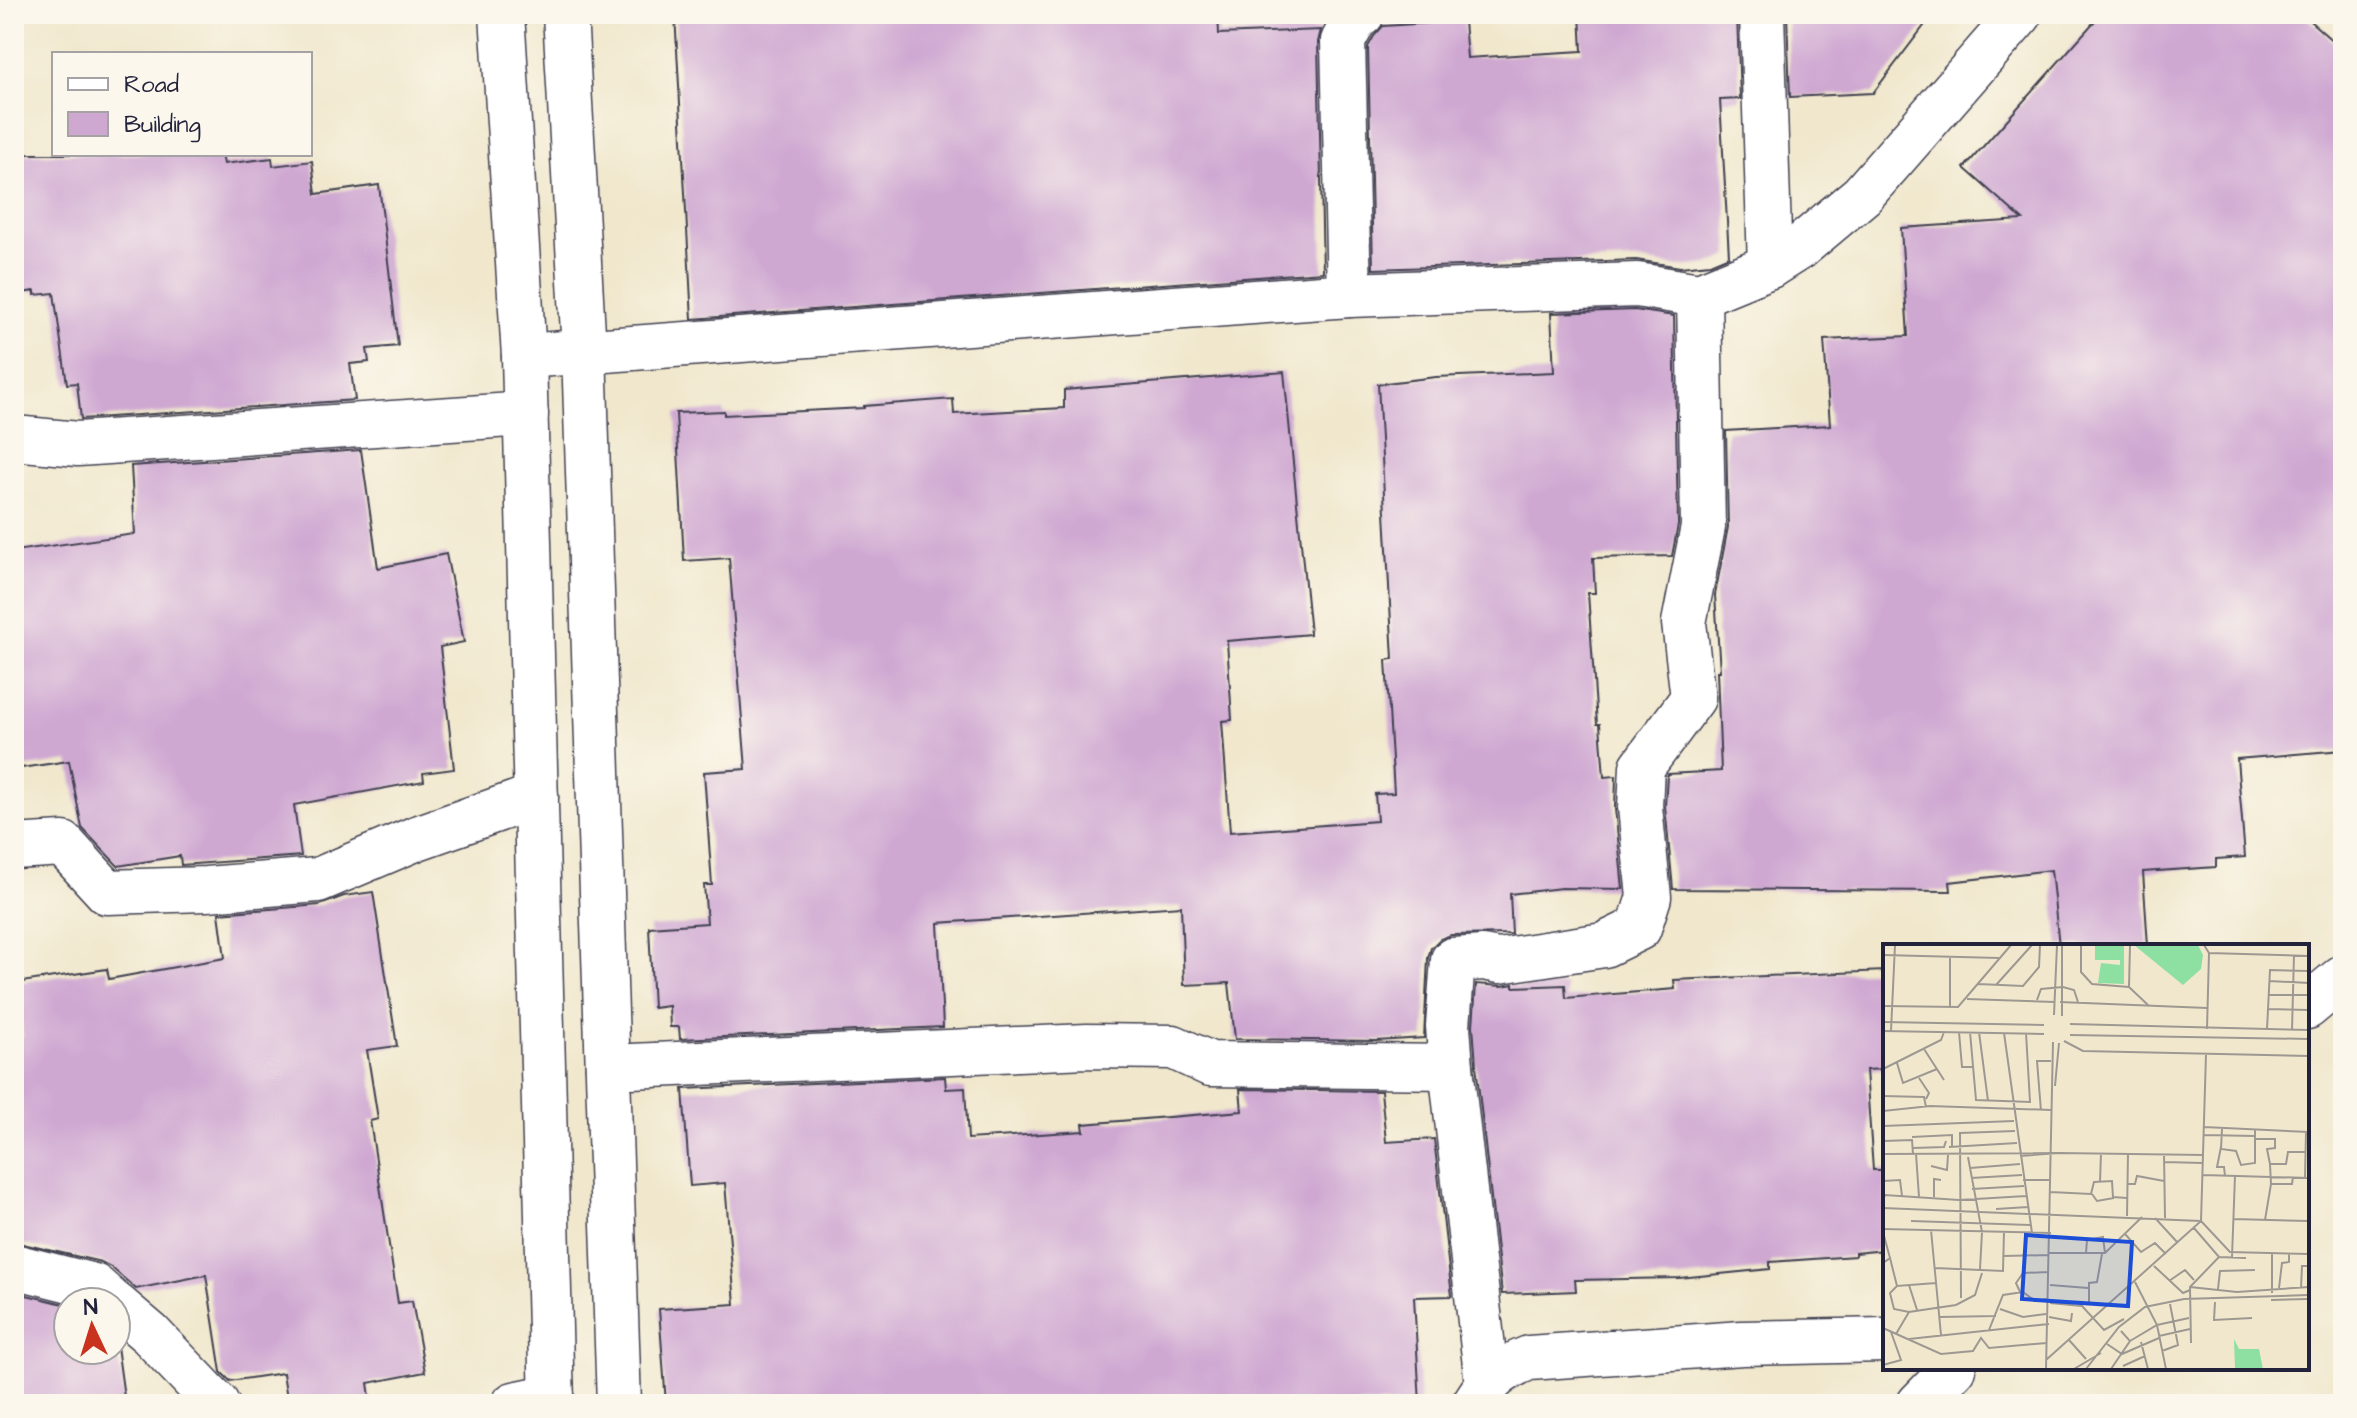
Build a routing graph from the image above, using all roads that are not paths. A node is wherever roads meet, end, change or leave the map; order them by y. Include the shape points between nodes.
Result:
1 (502, 14) edge
2 (565, 14) edge
3 (1362, 14) edge
4 (1762, 14) edge
5 (2020, 14) edge
6 (1770, 266) junction
7 (1349, 295) junction
8 (1699, 295) junction
9 (584, 351) junction
10 (524, 356) junction
11 (526, 414) junction
12 (14, 438) edge
13 (536, 796) junction
14 (14, 847) edge
15 (2343, 977) edge
16 (2309, 1005) edge
17 (608, 1067) junction
18 (1451, 1067) junction
19 (14, 1266) edge
20 (94, 1286) edge
21 (132, 1319) edge
22 (1883, 1340) edge
23 (1952, 1370) edge
24 (1480, 1394) edge
25 (540, 1401) edge
26 (217, 1404) edge
27 (619, 1404) edge
28 (1919, 1404) edge

1 - 10 street
2 - 9 street
3 - 7 street via 1343,41
4 - 6 street
5 - 6 street via 1862,195
6 - 8 street
7 - 8 street via 1637,285
7 - 9 street
8 - 18 street via 1703,527 1684,623 1693,698 1642,767 1640,807 1649,897 1639,928 1604,945 1499,961 1453,960
9 - 10 street
9 - 17 street
10 - 11 street
11 - 12 street via 78,444
11 - 13 street
13 - 14 street via 318,880 107,892 63,844
13 - 25 street
15 - 16 street
17 - 18 street via 1087,1046 1173,1047 1210,1064
17 - 27 street
18 - 24 street
19 - 20 street
21 - 26 street
22 - 24 street via 1742,1343 1529,1358 1505,1367
23 - 28 street

